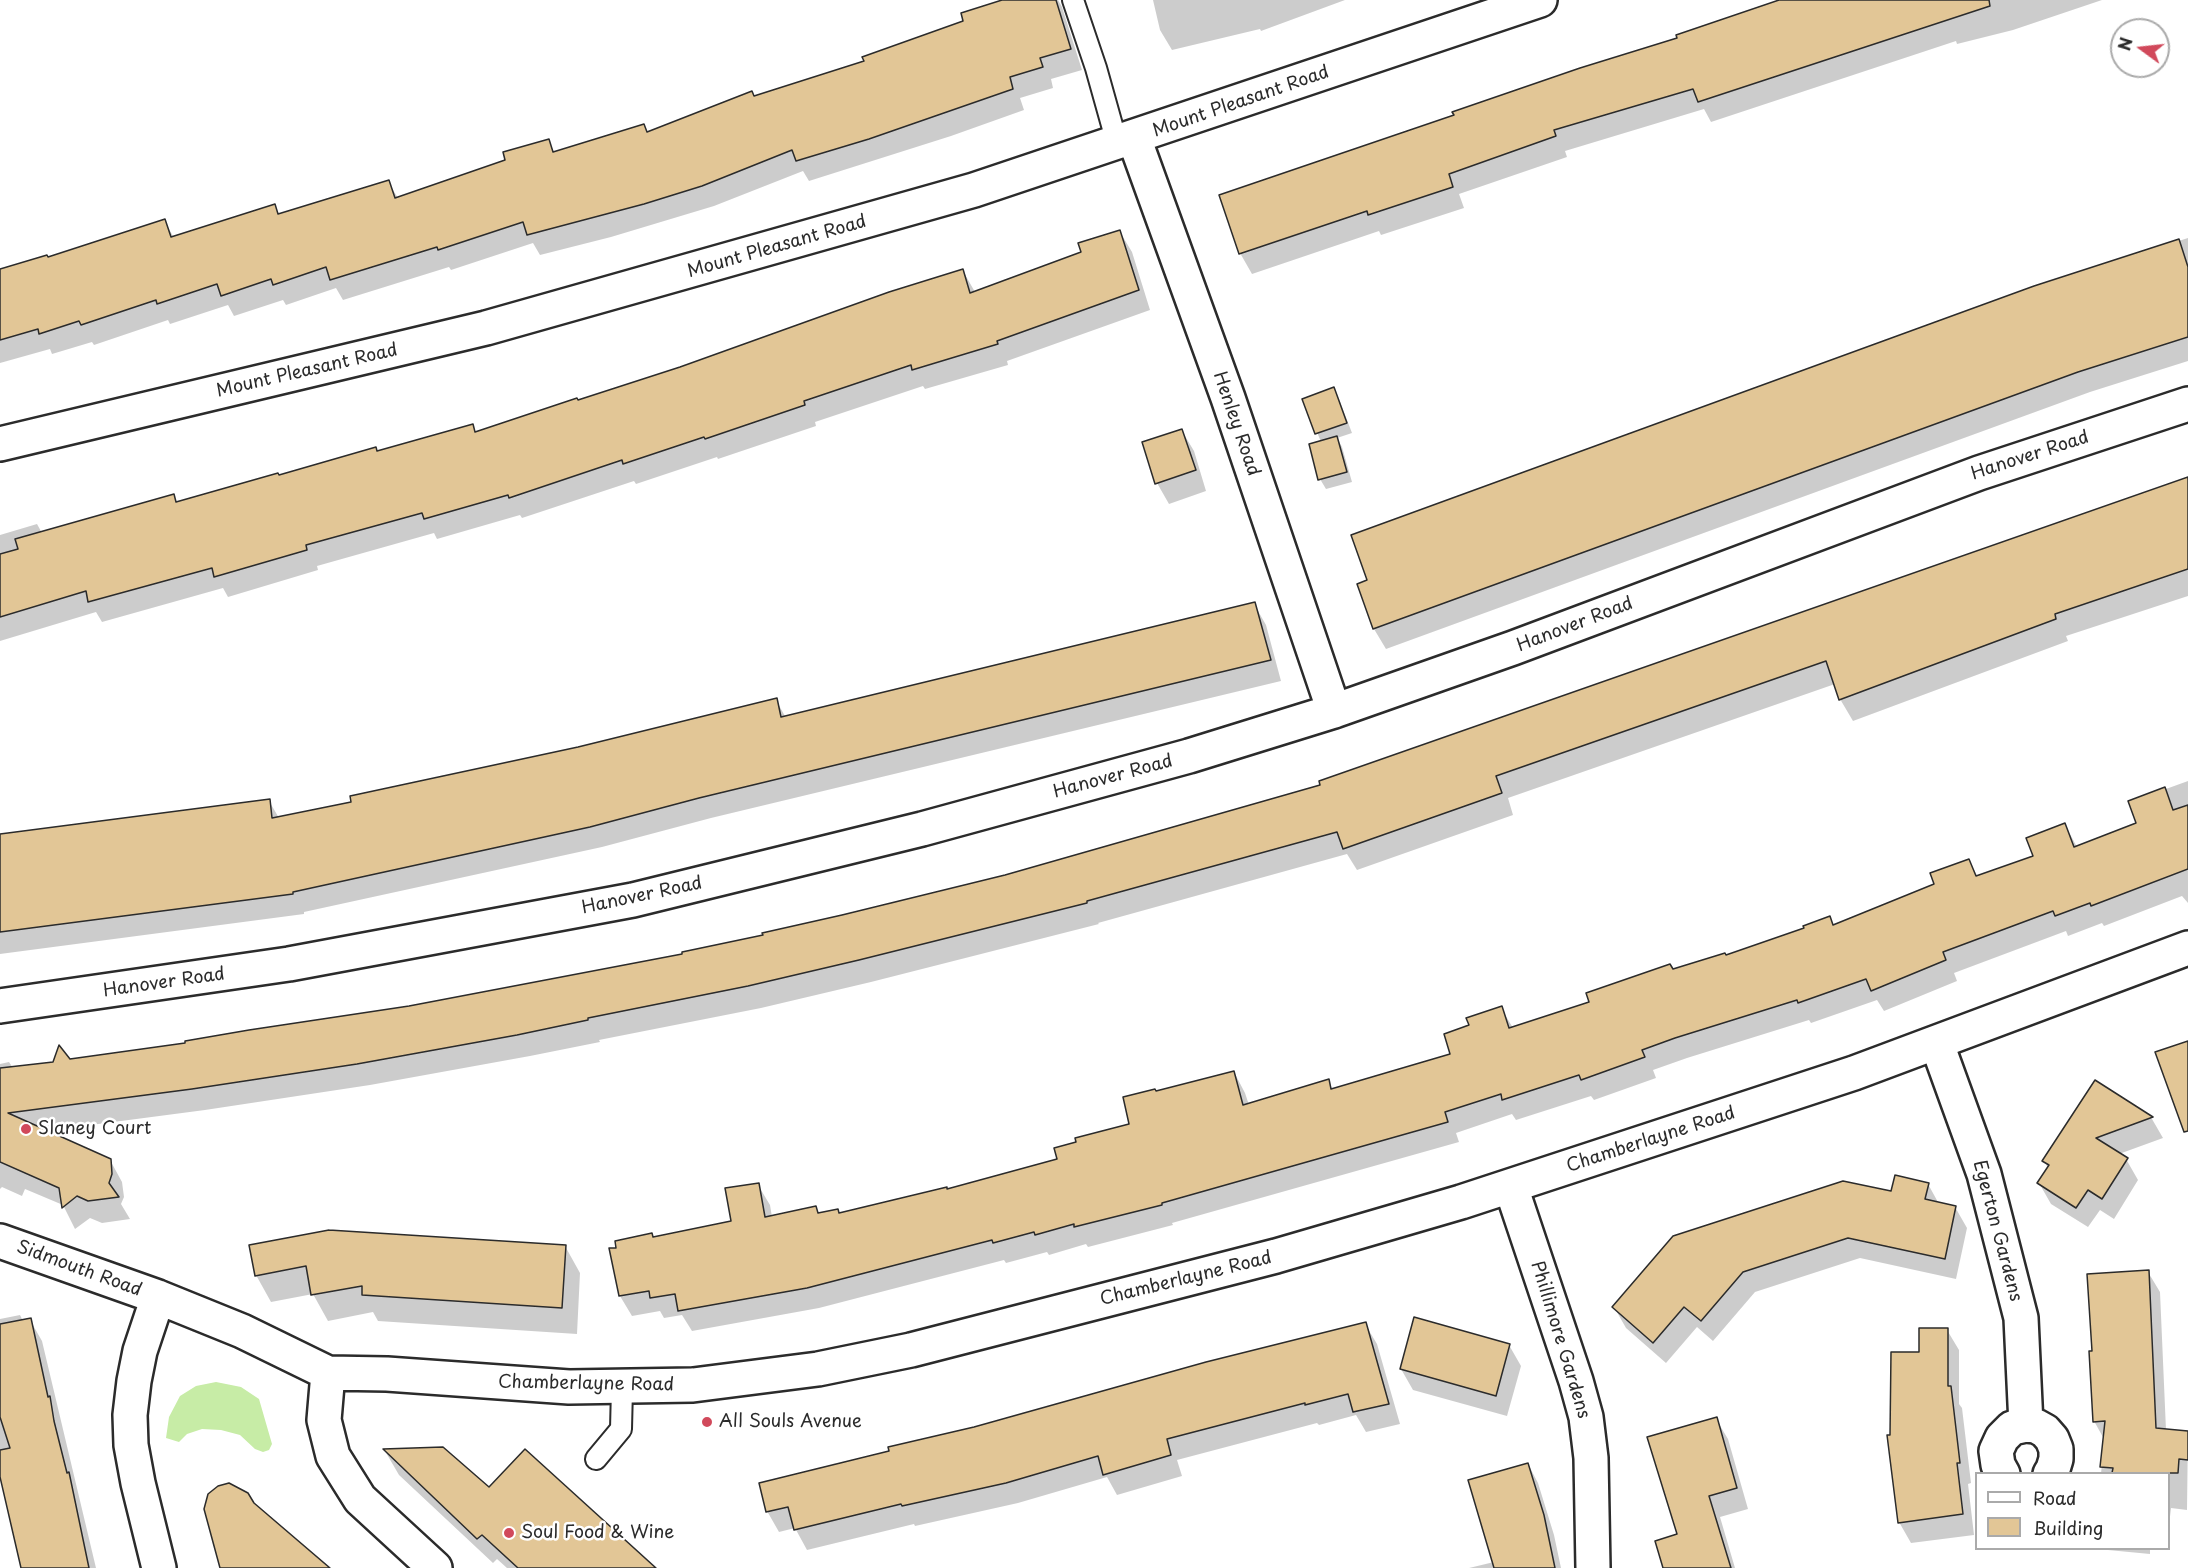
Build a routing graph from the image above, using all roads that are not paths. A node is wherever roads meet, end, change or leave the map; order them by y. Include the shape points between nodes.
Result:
1 (1073, 0) edge
2 (1540, 0) edge
3 (1126, 140) junction
4 (2188, 404) edge
5 (0, 444) edge
6 (1334, 711) junction
7 (2188, 948) edge
8 (0, 1006) edge
9 (1936, 1044) junction
10 (1511, 1187) junction
11 (0, 1241) edge
12 (158, 1297) junction
13 (328, 1374) junction
14 (622, 1388) junction
15 (2026, 1425) junction
16 (596, 1459) dead end
17 (2002, 1472) edge
18 (2051, 1472) edge
19 (159, 1568) edge
20 (435, 1568) edge
21 (1593, 1568) edge

1 - 3 lane
2 - 3 street, Mount Pleasant Road
3 - 5 street, Mount Pleasant Road via 963,194 486,328
3 - 6 street, Henley Road via 1228,398
4 - 6 street, Hanover Road via 1979,473
6 - 8 street, Hanover Road via 1189,756 922,829 633,900 289,964
7 - 9 street, Chamberlayne Road
9 - 10 street, Chamberlayne Road
9 - 15 street, Egerton Gardens via 1984,1174 2021,1318
10 - 14 street, Chamberlayne Road via 1276,1256 911,1350 727,1381
10 - 21 street, Phillimore Gardens via 1586,1417 1591,1458
11 - 12 street, Sidmouth Road
12 - 13 street, Chamberlayne Road via 242,1331
12 - 19 street via 140,1351 130,1415 138,1483
13 - 14 street, Chamberlayne Road
13 - 20 street via 324,1420 333,1456 360,1499
14 - 16 lane via 621,1429
15 - 17 street via 2012,1428 2002,1437 1996,1450
15 - 18 street via 2046,1431 2052,1439 2056,1459

